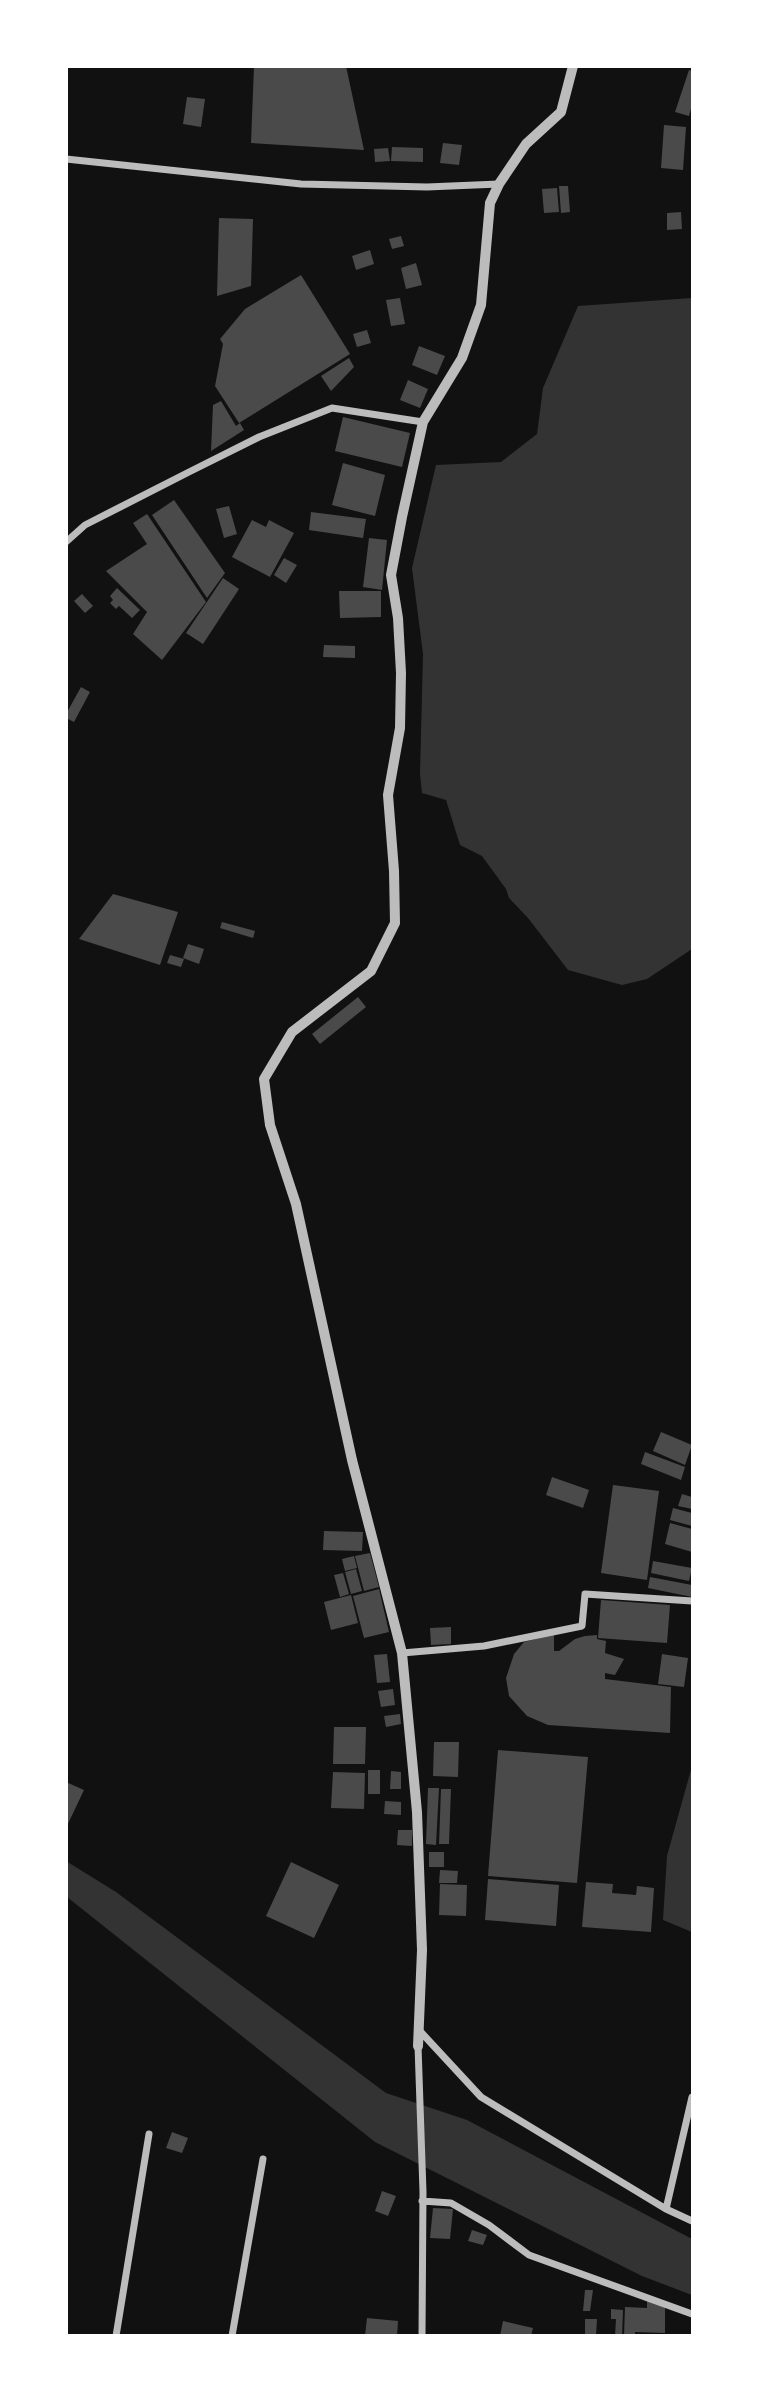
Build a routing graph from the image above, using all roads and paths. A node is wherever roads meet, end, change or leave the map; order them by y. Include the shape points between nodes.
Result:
1 (573, 66) edge
2 (66, 159) edge
3 (499, 184) junction
4 (423, 422) junction
5 (66, 542) edge
6 (692, 1601) edge
7 (402, 1653) junction
8 (419, 2030) junction
9 (418, 2046) joint
10 (692, 2097) edge
11 (149, 2134) dead end
12 (263, 2159) dead end
13 (423, 2196) junction
14 (666, 2209) junction
15 (692, 2221) edge
16 (692, 2314) edge
17 (116, 2336) edge
18 (232, 2336) edge
19 (422, 2336) edge

1 - 3 street via 561,112 526,144
2 - 3 street via 301,184
3 - 4 street via 490,203 481,305 462,358
4 - 5 street via 332,408 189,472 85,525
4 - 7 street via 391,575 401,673 400,728 388,795 395,923 371,971 292,1032 264,1079 270,1125 296,1204 352,1460
6 - 7 street via 585,1594 582,1626 484,1646
7 - 8 street via 416,1800 422,1950
8 - 9 street
8 - 14 street via 481,2097
9 - 13 street
10 - 14 street
11 - 17 street
12 - 18 street
13 - 16 street via 451,2203 528,2255
13 - 19 street
14 - 15 street

